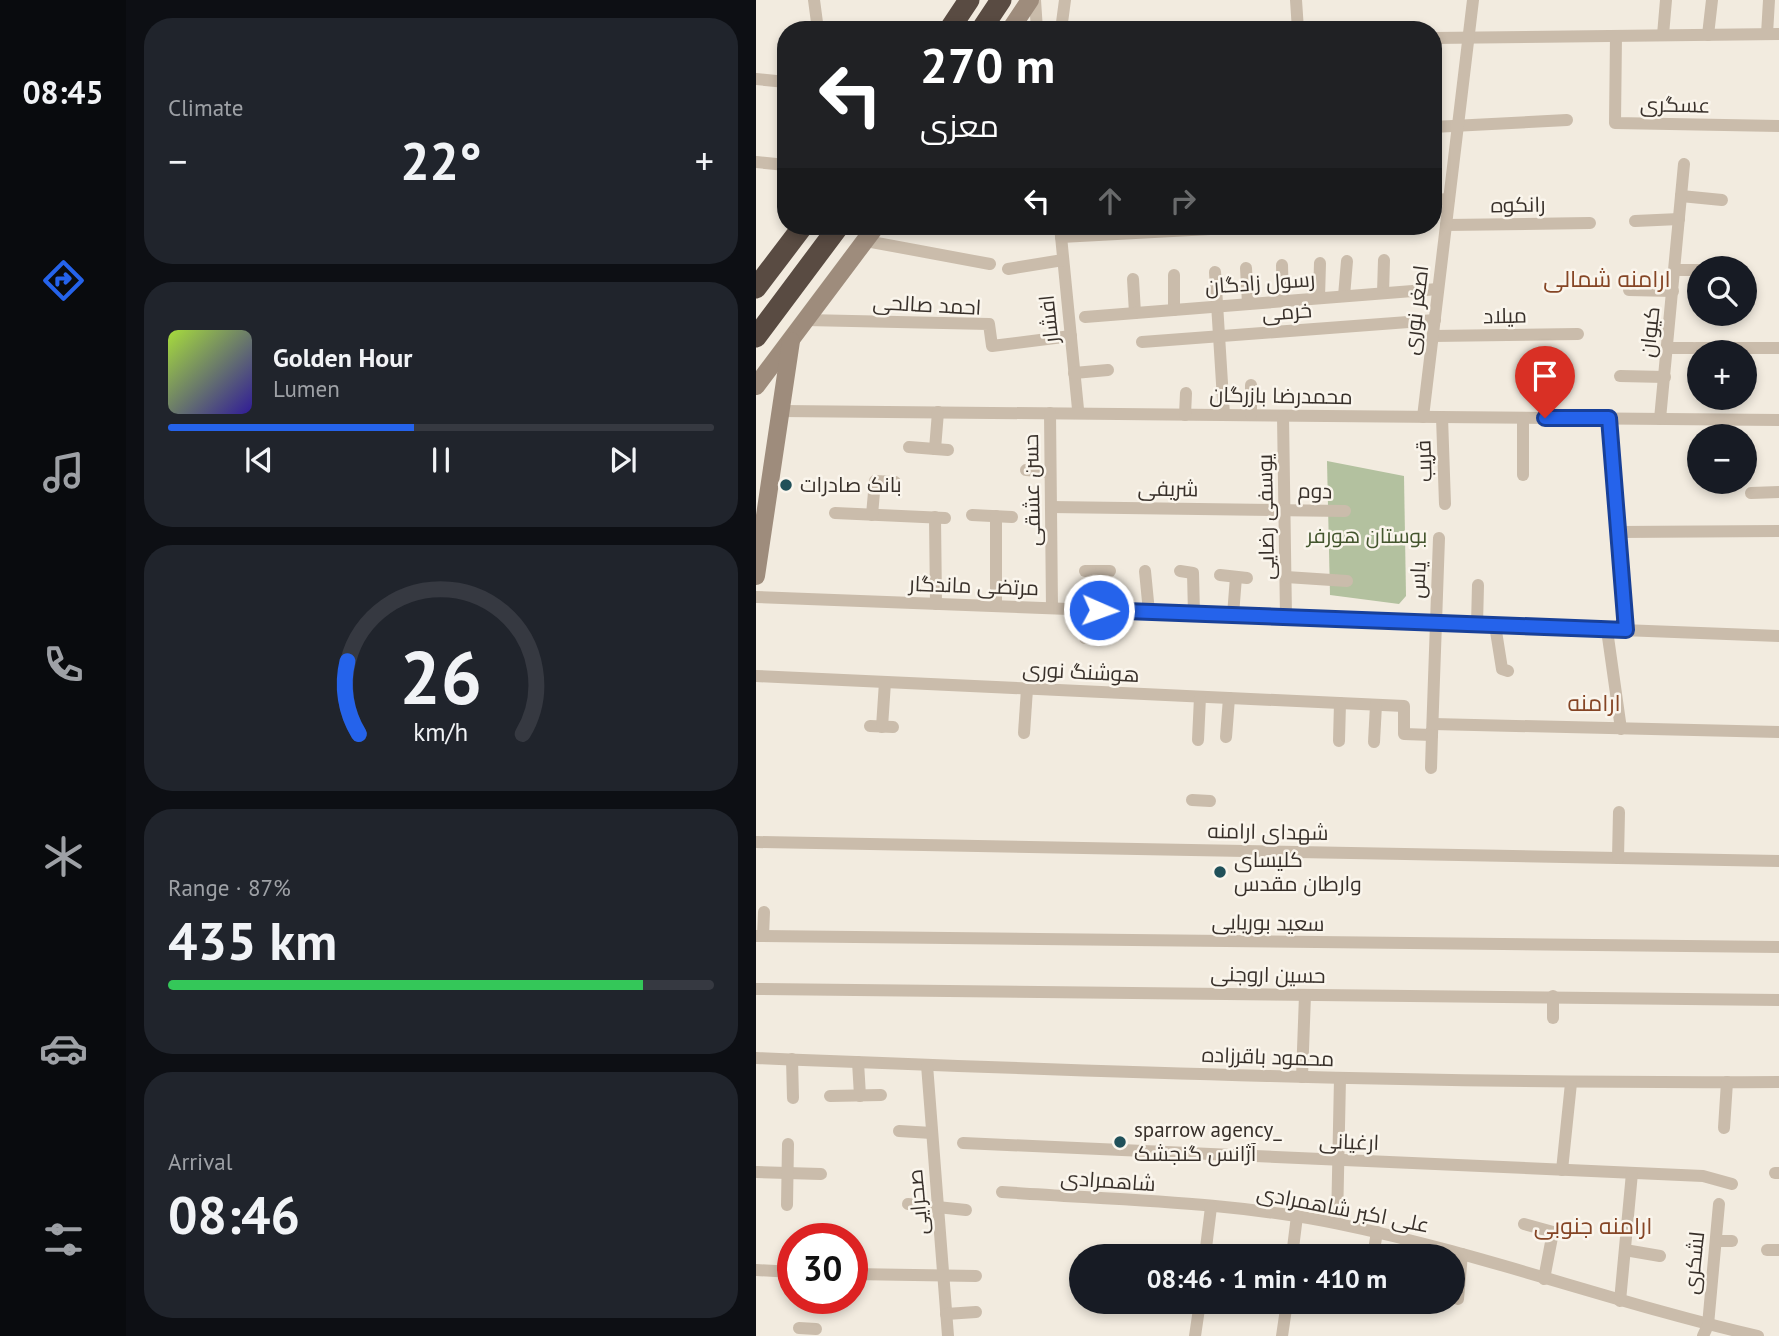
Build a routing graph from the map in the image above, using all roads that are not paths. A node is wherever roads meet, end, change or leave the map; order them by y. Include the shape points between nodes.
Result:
1 (814, 0) edge
2 (969, 0) edge
3 (1001, 0) edge
4 (1030, 0) edge
5 (1035, 0) edge
6 (1065, 0) edge
7 (1296, 0) edge
8 (1473, 0) edge
9 (1666, 0) edge
10 (1712, 0) edge
11 (1769, 0) edge
12 (817, 21) edge
13 (955, 21) edge
14 (987, 21) edge
15 (1016, 21) edge
16 (1036, 21) edge
17 (1062, 21) edge
18 (1297, 21) edge
19 (1773, 34) edge
20 (1709, 35) junction
21 (1616, 36) junction
22 (1663, 36) junction
23 (1442, 38) edge
24 (1469, 38) junction
25 (756, 79) edge
26 (777, 81) edge
27 (1567, 120) dead end
28 (1779, 126) edge
29 (1442, 127) edge
30 (1458, 127) junction
31 (756, 162) edge
32 (777, 164) edge
33 (1684, 164) dead end
34 (1681, 196) junction
35 (1442, 199) edge
36 (1449, 199) junction
37 (1722, 200) dead end
38 (1679, 219) junction
39 (1635, 221) dead end
40 (1590, 223) dead end
41 (1446, 225) junction
42 (796, 235) edge
43 (832, 235) edge
44 (870, 235) edge
45 (879, 235) edge
46 (1060, 235) edge
47 (1063, 260) junction
48 (1384, 260) dead end
49 (1347, 261) dead end
50 (1320, 263) dead end
51 (990, 264) dead end
52 (1282, 265) dead end
53 (1246, 268) dead end
54 (1008, 269) dead end
55 (1676, 270) junction
56 (1687, 270) edge
57 (1215, 272) dead end
58 (1174, 275) dead end
59 (1133, 279) dead end
60 (756, 288) edge
61 (1438, 289) junction
62 (1629, 290) dead end
63 (1674, 292) junction
64 (1383, 293) junction
65 (1344, 296) junction
66 (1319, 298) junction
67 (1283, 301) junction
68 (1248, 304) junction
69 (1219, 306) junction
70 (1174, 310) junction
71 (1135, 313) junction
72 (1085, 317) dead end
73 (806, 320) junction
74 (1435, 320) junction
75 (1578, 334) dead end
76 (1433, 335) junction
77 (1070, 336) junction
78 (1220, 336) junction
79 (756, 337) edge
80 (791, 341) junction
81 (1142, 342) dead end
82 (1668, 348) junction
83 (1779, 348) edge
84 (1108, 370) dead end
85 (1074, 373) junction
86 (1620, 376) dead end
87 (1665, 377) junction
88 (1251, 385) dead end
89 (756, 386) edge
90 (1186, 393) dead end
91 (1078, 409) dead end
92 (782, 411) junction
93 (938, 412) junction
94 (1050, 414) junction
95 (1185, 415) junction
96 (1224, 415) junction
97 (1251, 415) junction
98 (1283, 415) junction
99 (1423, 417) junction
100 (1442, 417) junction
101 (1523, 418) junction
102 (1609, 418) junction
103 (1660, 419) junction
104 (1779, 420) edge
105 (909, 447) dead end
106 (934, 449) junction
107 (948, 450) dead end
108 (1026, 470) dead end
109 (1050, 472) junction
110 (1524, 475) dead end
111 (895, 482) dead end
112 (1779, 492) edge
113 (1757, 493) edge
114 (1445, 503) dead end
115 (1051, 507) junction
116 (1285, 510) junction
117 (1345, 511) dead end
118 (835, 513) dead end
119 (872, 514) junction
120 (972, 515) dead end
121 (996, 516) junction
122 (1012, 517) dead end
123 (1779, 531) edge
124 (1618, 532) junction
125 (1439, 538) dead end
126 (758, 553) edge
127 (1085, 571) dead end
128 (1145, 571) dead end
129 (1180, 571) dead end
130 (1220, 575) dead end
131 (756, 576) edge
132 (1286, 577) junction
133 (1347, 581) dead end
134 (1479, 585) dead end
135 (756, 597) edge
136 (936, 604) junction
137 (996, 606) junction
138 (1052, 608) junction
139 (1093, 610) junction
140 (1149, 612) junction
141 (1194, 614) junction
142 (1233, 615) junction
143 (1286, 617) junction
144 (1436, 623) junction
145 (1477, 625) junction
146 (1495, 625) junction
147 (1607, 630) junction
148 (1626, 630) junction
149 (1779, 636) edge
150 (1085, 638) dead end
151 (1508, 671) dead end
152 (756, 676) edge
153 (885, 682) junction
154 (1027, 689) junction
155 (1200, 697) junction
156 (1229, 698) junction
157 (1340, 703) junction
158 (1376, 705) junction
159 (881, 727) dead end
160 (1433, 729) junction
161 (1621, 729) junction
162 (1779, 732) edge
163 (1024, 733) dead end
164 (1226, 737) dead end
165 (1198, 740) dead end
166 (1339, 741) dead end
167 (1374, 742) dead end
168 (1431, 768) dead end
169 (1192, 800) dead end
170 (1210, 801) dead end
171 (1619, 812) dead end
172 (756, 842) edge
173 (1618, 858) junction
174 (1779, 861) edge
175 (764, 912) dead end
176 (760, 936) edge
177 (1779, 947) edge
178 (756, 989) edge
179 (1305, 995) junction
180 (1553, 996) junction
181 (1779, 1000) edge
182 (1553, 1018) dead end
183 (756, 1058) edge
184 (792, 1059) junction
185 (858, 1062) junction
186 (927, 1065) junction
187 (1302, 1077) junction
188 (1340, 1078) junction
189 (1727, 1082) junction
190 (1779, 1082) edge
191 (1571, 1083) junction
192 (881, 1095) dead end
193 (830, 1096) dead end
194 (860, 1096) junction
195 (793, 1098) dead end
196 (1724, 1128) dead end
197 (899, 1131) dead end
198 (932, 1133) junction
199 (963, 1143) dead end
200 (788, 1144) dead end
201 (1340, 1161) junction
202 (1562, 1170) junction
203 (756, 1171) edge
204 (788, 1173) junction
205 (1632, 1173) junction
206 (821, 1174) dead end
207 (1732, 1184) dead end
208 (1002, 1192) dead end
209 (908, 1204) dead end
210 (1719, 1204) dead end
211 (788, 1205) dead end
212 (938, 1207) junction
213 (1212, 1207) junction
214 (966, 1210) dead end
215 (1297, 1216) junction
216 (1338, 1223) junction
217 (1524, 1224) dead end
218 (1377, 1232) junction
219 (1716, 1241) junction
220 (1732, 1241) dead end
221 (1207, 1244) edge
222 (1294, 1244) edge
223 (1375, 1244) edge
224 (1414, 1244) edge
225 (1625, 1250) junction
226 (1465, 1255) edge
227 (1660, 1256) dead end
228 (756, 1270) edge
229 (777, 1271) edge
230 (868, 1275) edge
231 (976, 1276) dead end
232 (943, 1277) junction
233 (1544, 1279) junction
234 (1620, 1301) junction
235 (976, 1312) dead end
236 (946, 1314) junction
237 (1198, 1314) edge
238 (1286, 1314) edge
239 (799, 1328) dead end
240 (816, 1329) dead end
241 (1705, 1330) edge
242 (948, 1336) edge
243 (1195, 1336) edge
244 (1284, 1336) edge
245 (1758, 1336) edge

1 - 12 street
2 - 13 highway
3 - 14 highway
4 - 15 main road
5 - 16 street
6 - 17 street
7 - 18 street
8 - 24 street, اصغر نوری
9 - 22 street
10 - 20 street
11 - 19 street
19 - 20 street
20 - 22 street
21 - 22 street
21 - 24 street
21 - 28 street, عسگری via 1615,123
23 - 24 street
24 - 30 street, اصغر نوری
25 - 26 street
27 - 30 street
29 - 30 street
30 - 36 street, اصغر نوری
31 - 32 street
33 - 34 street, کیوان
34 - 37 street
34 - 38 street, کیوان
35 - 36 street
36 - 41 street, اصغر نوری
38 - 39 street
38 - 55 street, کیوان
40 - 41 street, رانکوه
41 - 61 street, اصغر نوری
42 - 60 highway
43 - 79 highway
44 - 73 main road
45 - 51 street
46 - 47 street, افشار
47 - 54 street
47 - 77 street, افشار
48 - 64 street
49 - 65 street
50 - 66 street
52 - 67 street
53 - 68 street
55 - 56 street
55 - 63 street, کیوان
57 - 69 street
58 - 70 street
59 - 71 street
61 - 64 street, رسول زادگان
61 - 74 street, اصغر نوری
62 - 63 street
63 - 82 street, کیوان
64 - 65 street, رسول زادگان
65 - 66 street, رسول زادگان
66 - 67 street, رسول زادگان
67 - 68 street, رسول زادگان
68 - 69 street, رسول زادگان
69 - 70 street, رسول زادگان
69 - 78 street
70 - 71 street, رسول زادگان
71 - 72 street, رسول زادگان
73 - 77 street, احمد صالحی via 989,324 992,346
73 - 80 main road
74 - 76 street, اصغر نوری
74 - 78 street, خرمی
75 - 76 street, میلاد
76 - 99 street, اصغر نوری
77 - 85 street, افشار
78 - 81 street, خرمی
78 - 96 street
80 - 89 main road
80 - 92 main road
82 - 83 street
82 - 87 street, کیوان
84 - 85 street
85 - 91 street, افشار
86 - 87 street
87 - 103 street, کیوان
88 - 97 street
90 - 95 street
92 - 93 street, محمدرضا بازرگان
92 - 126 main road
93 - 94 street, محمدرضا بازرگان
93 - 106 street
94 - 95 street, محمدرضا بازرگان
94 - 109 street, حسن عشقی
95 - 96 street, محمدرضا بازرگان
96 - 97 street, محمدرضا بازرگان
97 - 98 street, محمدرضا بازرگان
98 - 99 street, محمدرضا بازرگان
98 - 116 street, یوسفی رضایی
99 - 100 street, محمدرضا بازرگان
100 - 101 street, محمدرضا بازرگان
100 - 114 street, قریب
101 - 102 street, محمدرضا بازرگان
101 - 110 street
102 - 103 street, محمدرضا بازرگان
102 - 124 street
103 - 104 street, محمدرضا بازرگان
105 - 106 street
106 - 107 street
108 - 109 street
109 - 115 street, حسن عشقی
111 - 119 street via 875,481
112 - 113 street
115 - 116 street, شریفی
115 - 138 street, حسن عشقی
116 - 117 street, دوم
116 - 132 street, یوسفی رضایی
118 - 119 street
119 - 136 street via 940,517
120 - 121 street
121 - 122 street
121 - 137 street
123 - 124 street
124 - 148 street
125 - 144 street, یاس
126 - 131 main road
127 - 139 street via 1105,571
128 - 140 street
129 - 141 street via 1193,573
130 - 142 street via 1241,577
132 - 133 street
132 - 143 street, یوسفی رضایی
134 - 145 street
135 - 136 street, مرتضی ماندگار
136 - 137 street, مرتضی ماندگار
137 - 138 street, مرتضی ماندگار
138 - 139 street, مرتضی ماندگار
139 - 140 street, مرتضی ماندگار
139 - 150 street
140 - 141 street, مرتضی ماندگار
141 - 142 street, مرتضی ماندگار
142 - 143 street, مرتضی ماندگار
143 - 144 street, مرتضی ماندگار
144 - 145 street, مرتضی ماندگار
144 - 160 street, یاس
145 - 146 street, مرتضی ماندگار
146 - 147 street, مرتضی ماندگار
146 - 151 street via 1502,668
147 - 148 street, مرتضی ماندگار
147 - 161 street
148 - 149 street, مرتضی ماندگار
152 - 153 street, هوشنگ نوری
153 - 154 street, هوشنگ نوری
153 - 159 street
154 - 155 street, هوشنگ نوری
154 - 163 street
155 - 156 street, هوشنگ نوری
155 - 165 street
156 - 157 street, هوشنگ نوری
156 - 164 street
157 - 158 street, هوشنگ نوری
157 - 166 street
158 - 160 street, هوشنگ نوری via 1404,706 1404,734
158 - 167 street
160 - 161 street
160 - 168 street, یاس
161 - 162 street
169 - 170 street
171 - 173 street
172 - 173 street, شهدای ارامنه
173 - 174 street, شهدای ارامنه
175 - 176 street
176 - 177 street, سعید بوریایی
178 - 179 street, حسین اروجنی
179 - 180 street, حسین اروجنی
179 - 187 street
180 - 181 street, حسین اروجنی
180 - 182 street
183 - 184 street, محمود باقرزاده
184 - 185 street, محمود باقرزاده
184 - 195 street
185 - 186 street, محمود باقرزاده
185 - 194 street
186 - 187 street, محمود باقرزاده
186 - 198 street, صحرایی
187 - 188 street, محمود باقرزاده
188 - 191 street, محمود باقرزاده
188 - 201 street
189 - 190 street, محمود باقرزاده
189 - 191 street, محمود باقرزاده
189 - 196 street
191 - 202 street
192 - 194 street
193 - 194 street
197 - 198 street
198 - 212 street, صحرایی
199 - 201 street, ارغیانی
200 - 204 street
201 - 202 street, ارغیانی
201 - 216 street
202 - 205 street, ارغیانی
203 - 204 street
204 - 206 street
204 - 211 street
205 - 207 street, ارغیانی via 1703,1176
205 - 225 street
208 - 213 street, شاهمرادی
209 - 212 street
210 - 219 street, لشکری
212 - 214 street
212 - 232 street, صحرایی
213 - 215 street, علی اکبر شاهمرادی
213 - 221 street
215 - 216 street, علی اکبر شاهمرادی
215 - 222 street
216 - 218 street, علی اکبر شاهمرادی
217 - 233 street via 1553,1232
218 - 223 street
218 - 224 street, علی اکبر شاهمرادی
219 - 220 street
219 - 241 street, لشکری
225 - 227 street
225 - 234 street
226 - 233 street, علی اکبر شاهمرادی
228 - 229 street
230 - 232 street
231 - 232 street
232 - 236 street, صحرایی
233 - 234 street, علی اکبر شاهمرادی
234 - 241 street, علی اکبر شاهمرادی
235 - 236 street
236 - 242 street, صحرایی
237 - 243 street
238 - 244 street
239 - 240 street
241 - 245 street, علی اکبر شاهمرادی

